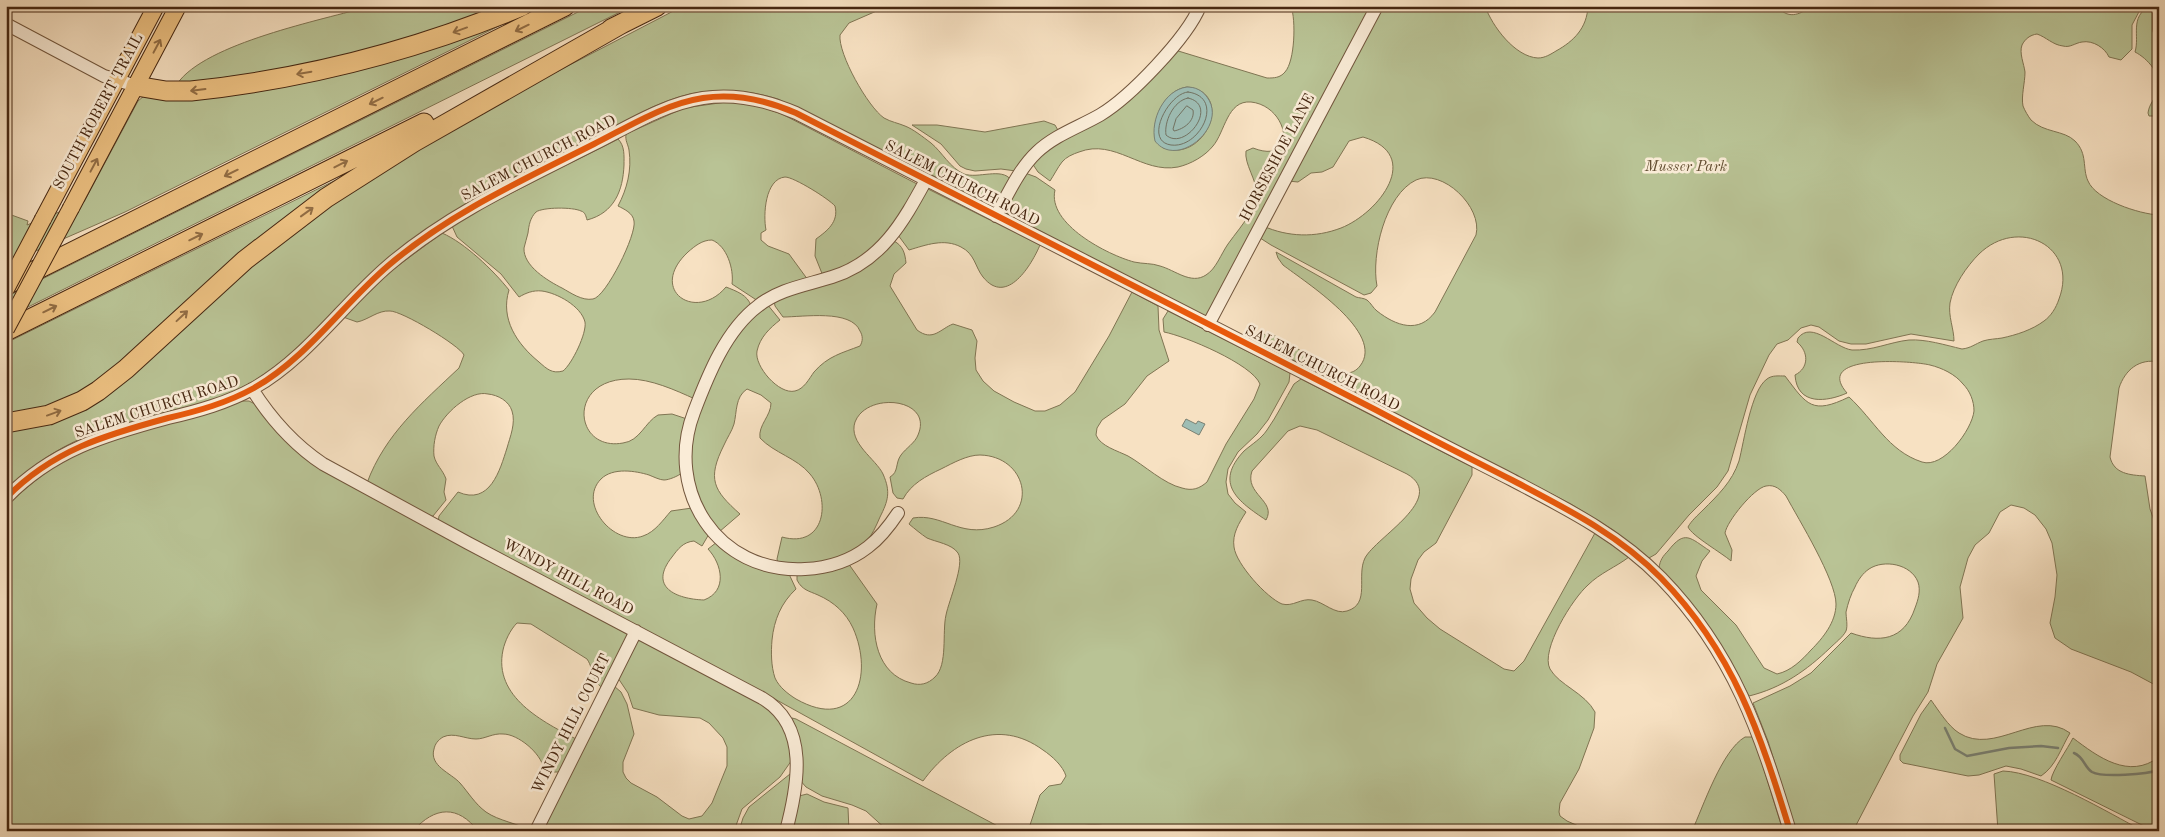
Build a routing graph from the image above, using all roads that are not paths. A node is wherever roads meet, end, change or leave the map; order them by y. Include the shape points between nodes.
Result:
1 (156, 6) edge
2 (178, 6) edge
3 (522, 6) edge
4 (565, 6) edge
5 (657, 6) edge
6 (1200, 6) edge
7 (1377, 6) edge
8 (2159, 13) edge
9 (623, 23) junction
10 (6, 24) edge
11 (2159, 29) edge
12 (116, 81) junction
13 (136, 86) junction
14 (926, 180) junction
15 (149, 214) junction
16 (996, 216) junction
17 (6, 268) edge
18 (6, 285) edge
19 (6, 290) edge
20 (1208, 324) junction
21 (6, 330) edge
22 (252, 389) junction
23 (6, 423) edge
24 (6, 498) edge
25 (898, 514) dead end
26 (636, 631) junction
27 (536, 831) edge
28 (786, 831) edge
29 (1790, 831) edge

1 - 12 main road, SOUTH ROBERT TRAIL
13 -> 2 main road, SOUTH ROBERT TRAIL
3 -> 13 highway via 437,38 340,66 196,90 166,91
4 -> 15 highway
5 - 9 highway
6 - 16 street via 1185,33 1125,96 1037,152 1021,171
7 - 20 street, HORSESHOE LANE
8 - 11 street
21 -> 9 highway
23 -> 9 highway via 49,415 98,391 245,260 326,198 407,146
10 - 12 street
12 - 13 street
12 - 19 main road, SOUTH ROBERT TRAIL, bridge
21 -> 13 main road, SOUTH ROBERT TRAIL, bridge
14 - 16 street, SALEM CHURCH ROAD
14 - 22 street, SALEM CHURCH ROAD via 776,105 731,96 682,102 560,161 443,224 387,267 293,358
14 - 25 street via 892,236 866,261 845,273 780,293 744,318 710,375 691,420 686,444 688,484 703,519 731,548 765,565 800,570 836,564 870,546
15 - 17 highway
15 - 18 highway
16 - 20 street, SALEM CHURCH ROAD
20 - 29 street, SALEM CHURCH ROAD via 1563,507 1609,534 1638,557 1686,607 1731,674 1758,730
22 - 24 street, SALEM CHURCH ROAD via 211,407 80,445 36,472
22 - 26 street, WINDY HILL ROAD via 283,431 322,464
26 - 27 street, WINDY HILL COURT
26 - 28 street, WINDY HILL ROAD via 762,698 784,717 792,734 797,762

